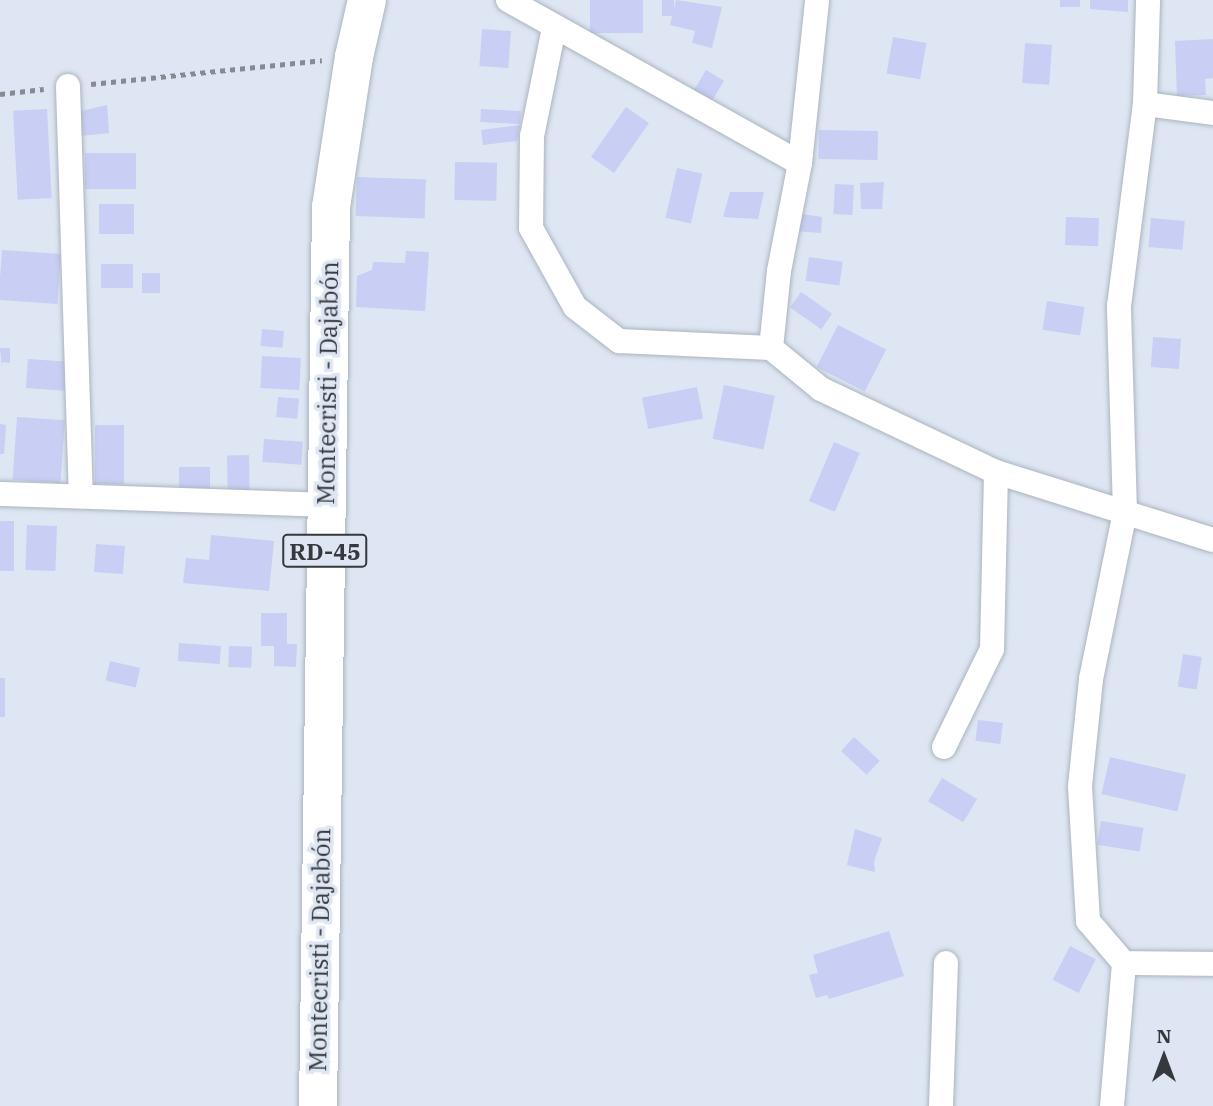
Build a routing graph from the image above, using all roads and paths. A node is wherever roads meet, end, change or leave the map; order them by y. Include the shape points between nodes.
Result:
1 (367, 0) edge
2 (508, 0) edge
3 (817, 0) edge
4 (1148, 0) edge
5 (554, 28) junction
6 (354, 57) junction
7 (68, 86) junction
8 (0, 94) edge
9 (1145, 104) junction
10 (1213, 113) edge
11 (800, 163) junction
12 (771, 348) junction
13 (996, 472) junction
14 (0, 494) edge
15 (81, 496) junction
16 (326, 505) junction
17 (1125, 512) junction
18 (1213, 540) edge
19 (944, 747) dead end
20 (946, 963) dead end
21 (1124, 963) junction
22 (1213, 964) edge
23 (318, 1106) edge
24 (941, 1106) edge
25 (1112, 1106) edge

1 - 6 main road, Montecristi - Dajabón / RD-45
2 - 5 street
3 - 11 street
4 - 9 street
5 - 11 street
5 - 12 street via 532,136 531,228 575,307 619,341
6 - 7 path
6 - 16 main road, Montecristi - Dajabón / RD-45 via 331,207
7 - 8 path
7 - 15 street
9 - 10 street
9 - 17 street via 1119,306
11 - 12 street via 779,271
12 - 13 street via 821,389
13 - 17 street
13 - 19 street via 992,649
14 - 15 street
15 - 16 street
16 - 23 main road, Montecristi - Dajabón / RD-45
17 - 18 street
17 - 21 street via 1091,679 1080,786 1088,921
20 - 24 street
21 - 22 street
21 - 25 street

